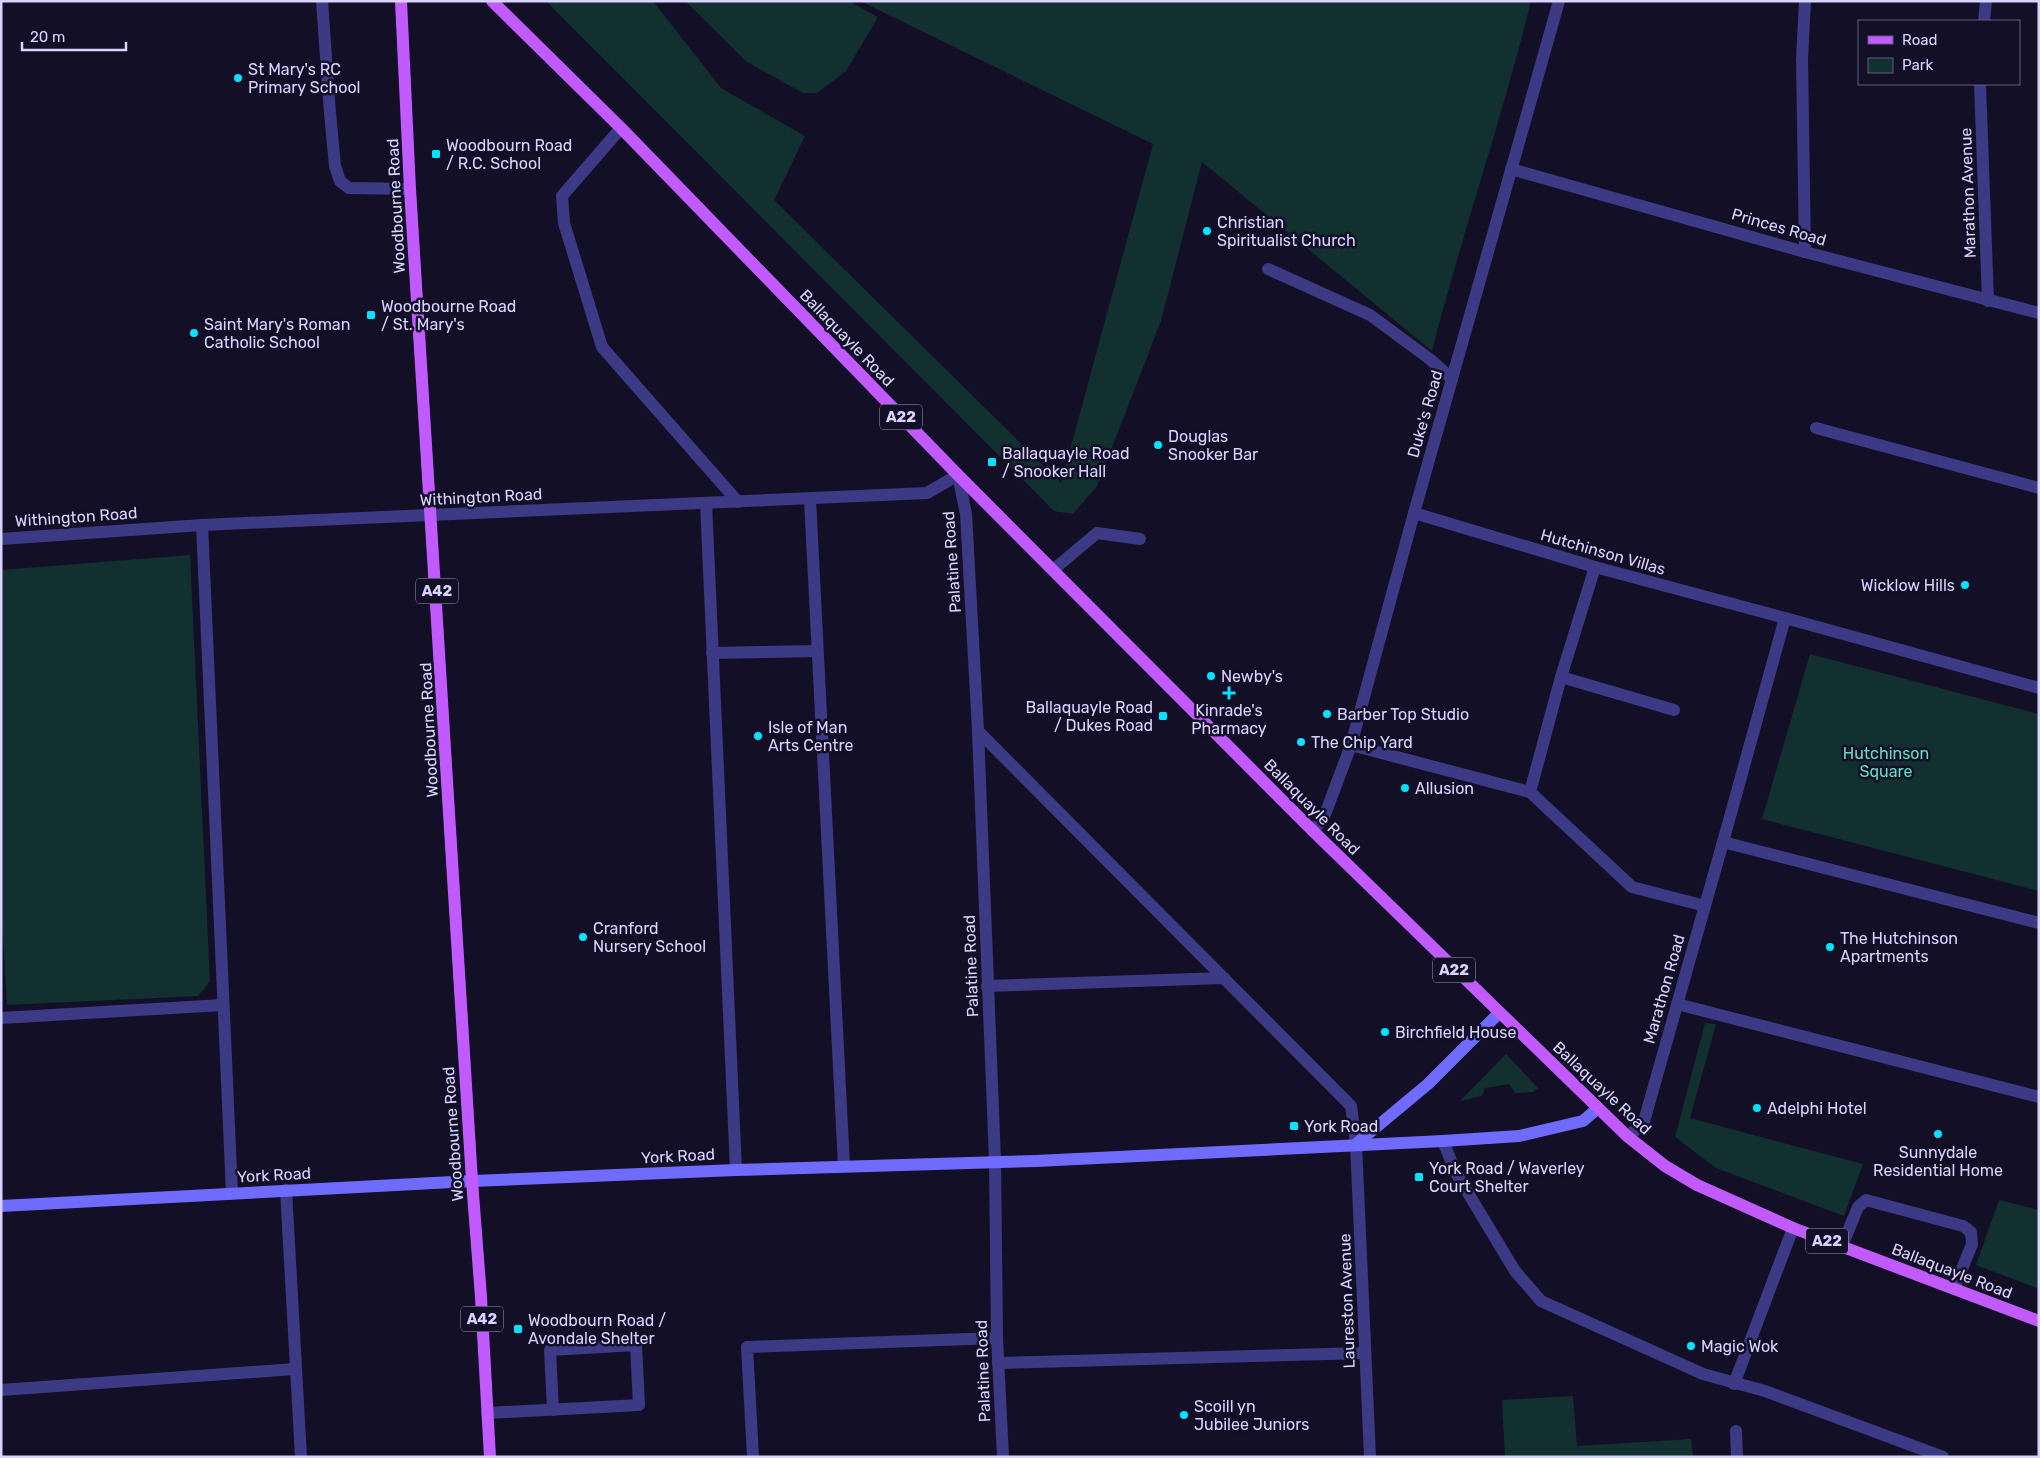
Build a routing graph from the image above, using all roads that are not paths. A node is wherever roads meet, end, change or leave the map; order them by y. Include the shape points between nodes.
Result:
1 (322, 1) edge
2 (401, 1) edge
3 (492, 1) edge
4 (1559, 1) edge
5 (1805, 1) edge
6 (1986, 1) edge
7 (1984, 20) edge
8 (1980, 85) edge
9 (620, 128) junction
10 (1511, 169) junction
11 (410, 189) junction
12 (1805, 252) junction
13 (1268, 269) dead end
14 (1988, 301) junction
15 (2039, 314) edge
16 (1452, 379) junction
17 (1816, 428) dead end
18 (958, 475) junction
19 (2039, 488) edge
20 (810, 499) junction
21 (738, 502) junction
22 (706, 503) junction
23 (1414, 513) junction
24 (432, 515) junction
25 (202, 525) junction
26 (1, 539) edge
27 (1140, 539) dead end
28 (1595, 567) junction
29 (1053, 570) junction
30 (1785, 618) junction
31 (817, 651) junction
32 (712, 653) junction
33 (1561, 677) junction
34 (2039, 688) edge
35 (1674, 710) dead end
36 (978, 731) junction
37 (1351, 745) junction
38 (1530, 792) junction
39 (1312, 830) junction
40 (1723, 842) junction
41 (1705, 906) junction
42 (2039, 923) edge
43 (1224, 978) junction
44 (988, 986) junction
45 (1677, 1004) junction
46 (223, 1005) junction
47 (1499, 1013) junction
48 (1, 1018) edge
49 (2039, 1097) edge
50 (1598, 1108) junction
51 (1627, 1136) junction
52 (1443, 1141) junction
53 (1356, 1144) junction
54 (995, 1161) junction
55 (844, 1166) junction
56 (736, 1170) junction
57 (472, 1181) junction
58 (286, 1190) junction
59 (232, 1192) junction
60 (1, 1206) edge
61 (1793, 1228) junction
62 (1842, 1246) junction
63 (1954, 1289) junction
64 (2039, 1321) edge
65 (997, 1338) junction
66 (1365, 1353) junction
67 (998, 1363) junction
68 (295, 1369) junction
69 (1734, 1384) junction
70 (1, 1390) edge
71 (553, 1410) junction
72 (487, 1413) junction
73 (1736, 1431) dead end
74 (300, 1457) edge
75 (490, 1457) edge
76 (753, 1457) edge
77 (1003, 1457) edge
78 (1370, 1457) edge
79 (1737, 1457) edge
80 (1944, 1457) edge

1 - 11 street via 331,130 340,181 349,188
2 - 11 main road, Woodbourne Road / A42
3 - 9 main road, Ballaquayle Road / A22
4 - 10 street, Duke's Road
5 - 12 street via 1802,59
6 - 7 street
8 - 14 street, Marathon Avenue
9 - 18 main road, Ballaquayle Road / A22
9 - 21 street via 562,196 564,223 602,347
10 - 12 street, Princes Road
10 - 16 street, Duke's Road
11 - 24 main road, Woodbourne Road / A42
12 - 14 street, Princes Road
13 - 16 street via 1370,315
14 - 15 street, Princes Road
16 - 23 street, Duke's Road
17 - 19 street
18 - 20 street, Withington Road via 927,493
18 - 29 main road, Ballaquayle Road / A22
18 - 36 street, Palatine Road via 966,514
20 - 21 street, Withington Road
20 - 31 street
21 - 22 street, Withington Road
22 - 24 street, Withington Road
22 - 32 street
23 - 28 street, Hutchinson Villas
23 - 37 street, Duke's Road
24 - 25 street, Withington Road
24 - 57 main road, Woodbourne Road / A42
25 - 26 street, Withington Road
25 - 46 street
27 - 29 street via 1097,533
28 - 30 street, Hutchinson Villas
28 - 33 street
29 - 39 main road, Ballaquayle Road / A22
30 - 34 street
30 - 40 street
31 - 32 street
31 - 55 street
32 - 56 street
33 - 35 street
33 - 38 street
36 - 43 street, Laureston Avenue
36 - 44 street, Palatine Road
37 - 38 street
37 - 39 street, Duke's Road via 1323,820
38 - 41 street via 1632,887
39 - 47 main road, Ballaquayle Road / A22
40 - 41 street, Marathon Road
40 - 42 street
41 - 45 street, Marathon Road
43 - 44 street
43 - 53 street, Laureston Avenue via 1351,1106
44 - 54 street, Palatine Road
45 - 49 street
45 - 51 street, Marathon Road via 1643,1125
46 - 48 street
46 - 59 street
47 - 50 main road, Ballaquayle Road / A22
47 - 53 main road via 1428,1084
50 - 51 main road, Ballaquayle Road / A22
50 - 52 main road, York Road via 1583,1121 1519,1136
51 - 61 main road, Ballaquayle Road / A22 via 1664,1166 1697,1185
52 - 53 main road, York Road
52 - 69 street via 1456,1173 1515,1271 1541,1301 1703,1374
53 - 54 main road, York Road
53 - 66 street, Laureston Avenue
54 - 55 main road, York Road
54 - 65 street, Palatine Road
55 - 56 main road, York Road
56 - 57 main road, York Road
57 - 58 main road, York Road
57 - 72 main road, Woodbourne Road / A42
58 - 59 main road, York Road
58 - 68 street
59 - 60 main road, York Road
61 - 62 main road, Ballaquayle Road / A22
61 - 69 street
62 - 63 main road, Ballaquayle Road / A22
62 - 63 street via 1858,1207 1866,1200 1963,1226 1971,1232 1972,1244
63 - 64 main road, Ballaquayle Road / A22
65 - 67 street, Palatine Road
65 - 76 street via 747,1347
66 - 67 street
66 - 78 street, Laureston Avenue
67 - 77 street, Palatine Road
68 - 70 street
68 - 74 street
69 - 80 street via 1765,1391
71 - 71 street via 639,1405 636,1345 550,1350
71 - 72 street
72 - 75 main road, Woodbourne Road / A42
73 - 79 street

